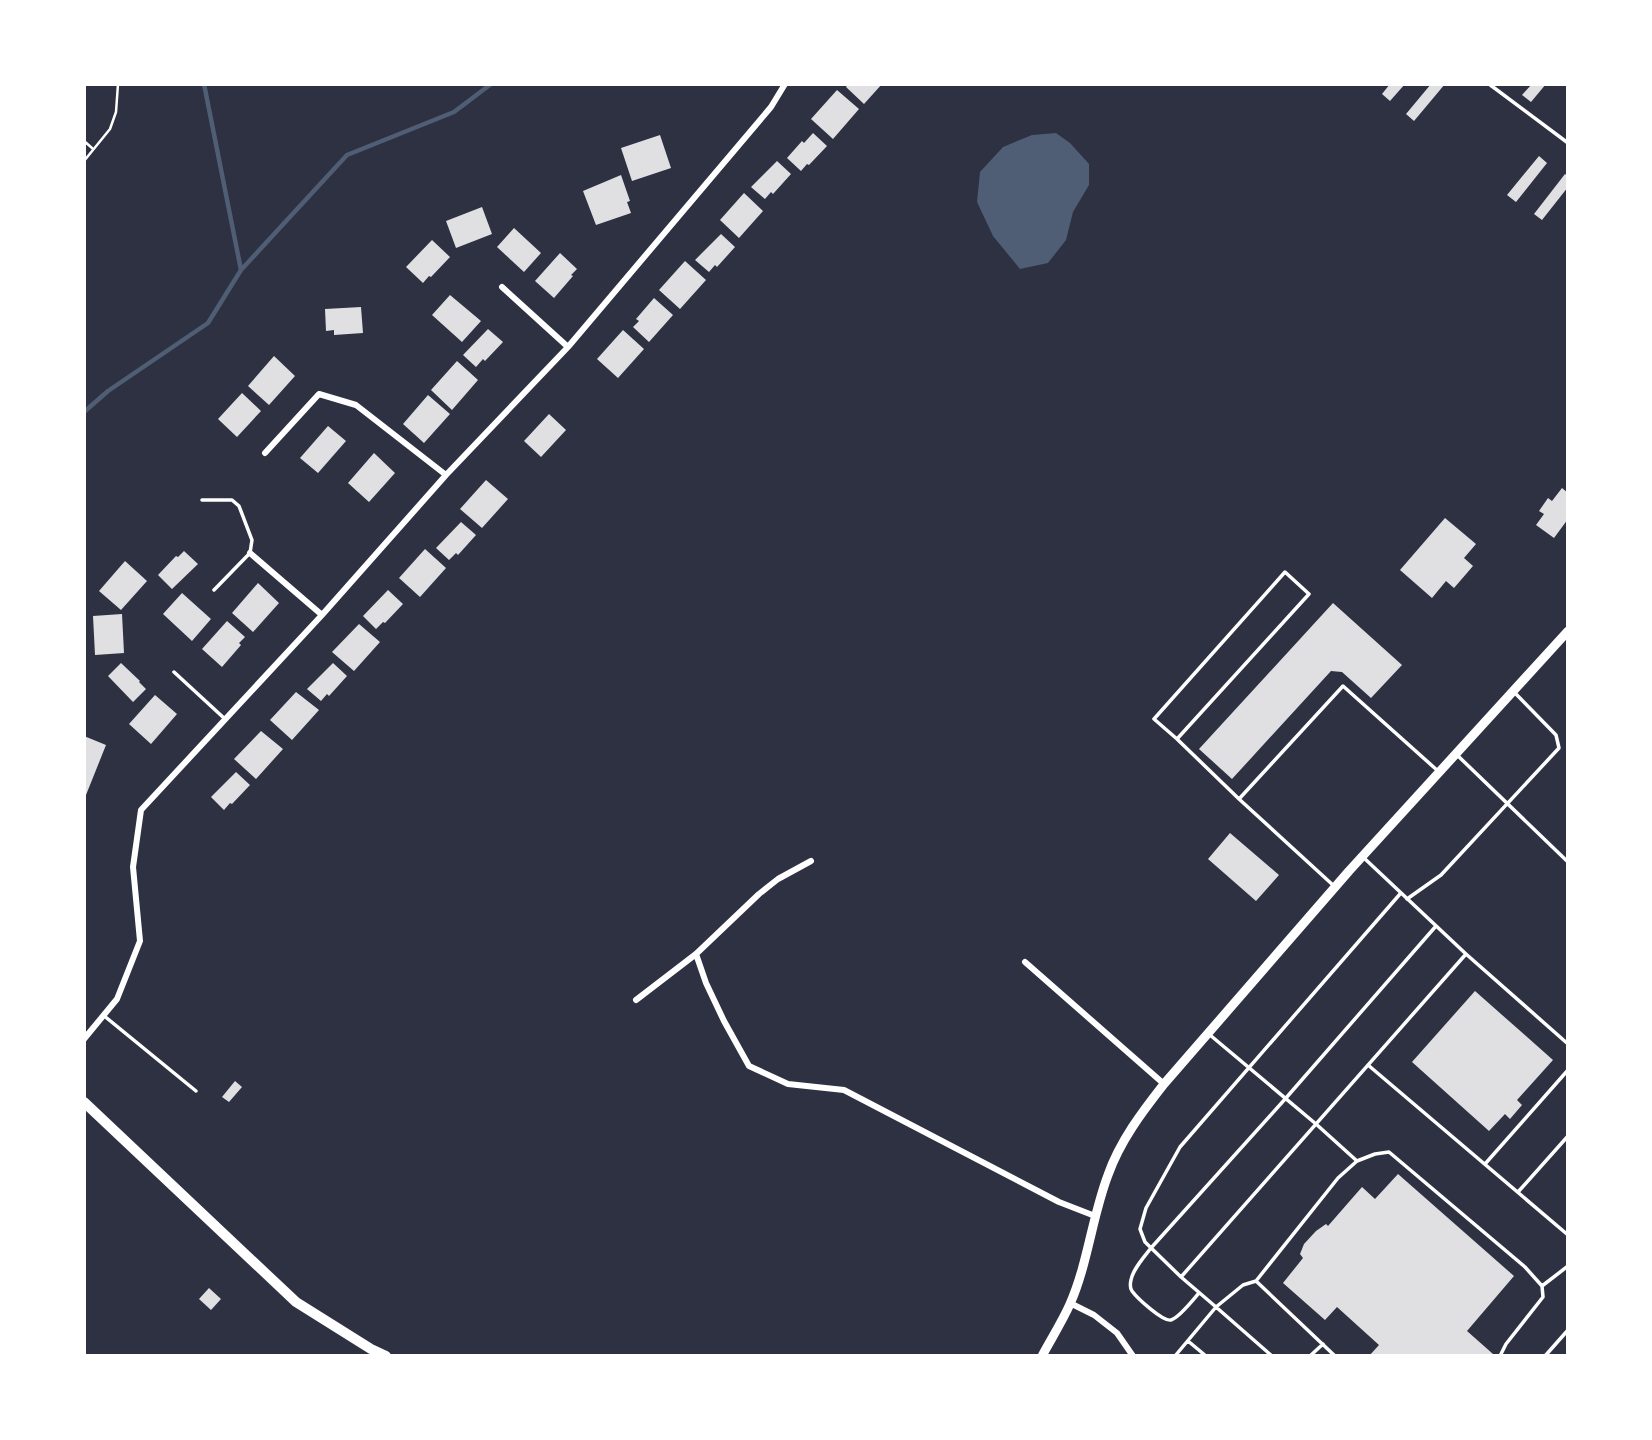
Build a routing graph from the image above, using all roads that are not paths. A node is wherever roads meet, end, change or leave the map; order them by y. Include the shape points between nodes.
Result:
1 (785, 84) edge
2 (1489, 84) edge
3 (1568, 143) edge
4 (502, 287) dead end
5 (568, 347) junction
6 (265, 453) dead end
7 (446, 475) junction
8 (202, 500) dead end
9 (250, 552) junction
10 (214, 590) dead end
11 (322, 615) junction
12 (1568, 631) edge
13 (174, 672) dead end
14 (1513, 691) junction
15 (225, 719) junction
16 (1177, 739) junction
17 (1457, 754) junction
18 (1439, 772) junction
19 (1239, 799) junction
20 (1508, 803) junction
21 (1363, 857) junction
22 (811, 861) dead end
23 (1568, 862) edge
24 (1335, 887) junction
25 (1401, 893) junction
26 (1407, 899) junction
27 (1436, 926) junction
28 (696, 954) junction
29 (1466, 954) junction
30 (1025, 962) dead end
31 (636, 1000) dead end
32 (103, 1015) junction
33 (1208, 1034) junction
34 (84, 1039) edge
35 (1568, 1044) edge
36 (1368, 1065) junction
37 (1250, 1068) junction
38 (1568, 1070) edge
39 (1164, 1084) junction
40 (196, 1091) dead end
41 (1286, 1098) junction
42 (84, 1102) edge
43 (1316, 1124) junction
44 (1568, 1136) edge
45 (1357, 1161) junction
46 (1485, 1164) junction
47 (1518, 1192) junction
48 (1095, 1216) junction
49 (1568, 1235) edge
50 (1152, 1248) junction
51 (1568, 1266) edge
52 (1181, 1277) junction
53 (1256, 1281) junction
54 (1542, 1286) junction
55 (1200, 1293) junction
56 (1070, 1303) junction
57 (1216, 1307) junction
58 (1568, 1331) edge
59 (1188, 1340) junction
60 (1323, 1344) junction
61 (386, 1356) edge
62 (1042, 1356) edge
63 (1133, 1356) edge
64 (1175, 1356) edge
65 (1206, 1356) edge
66 (1272, 1356) edge
67 (1310, 1356) edge
68 (1335, 1356) edge
69 (1500, 1356) edge
70 (1545, 1356) edge

1 - 5 street via 771,107
2 - 3 lane
4 - 5 street
5 - 7 street
6 - 7 street via 318,394 356,405
7 - 11 street
8 - 9 lane via 232,500 239,506 251,540
9 - 10 lane
9 - 11 street
11 - 15 street
12 - 14 main road
13 - 15 lane
14 - 17 main road
14 - 20 lane via 1556,735 1559,748
15 - 32 street via 141,810 133,867 139,941 117,999
16 - 16 lane via 1309,594 1285,572 1154,719
16 - 19 lane
17 - 18 main road
17 - 20 lane
18 - 19 lane via 1343,686
18 - 21 main road
19 - 24 lane
20 - 23 lane
20 - 26 lane via 1441,875
21 - 24 main road
21 - 25 lane
22 - 28 street via 779,878
24 - 33 main road
25 - 26 lane
25 - 37 lane
26 - 27 lane
27 - 29 lane
27 - 41 lane
28 - 31 street
28 - 48 street via 712,996 749,1066 788,1084 844,1090 1059,1202
29 - 35 lane
29 - 36 lane
30 - 39 street
32 - 34 street
32 - 40 lane
33 - 37 lane
33 - 39 main road
36 - 43 lane
36 - 46 lane
37 - 41 lane
37 - 50 lane via 1180,1147 1146,1208 1140,1229
38 - 46 lane
39 - 48 main road via 1124,1140
41 - 43 lane
41 - 50 lane
42 - 61 main road via 296,1302
43 - 45 lane
43 - 52 lane
44 - 47 lane
45 - 53 lane via 1338,1178
45 - 54 lane via 1389,1152
46 - 47 lane
47 - 49 lane
48 - 56 main road
50 - 52 lane
50 - 55 lane via 1133,1273 1130,1282 1136,1294 1168,1321
51 - 54 lane
52 - 55 lane
53 - 57 lane via 1243,1284
53 - 60 lane
54 - 69 lane via 1543,1297
55 - 57 lane
56 - 62 main road
56 - 63 street via 1117,1333
57 - 59 lane
57 - 66 lane
58 - 70 lane
59 - 64 lane
59 - 65 lane
60 - 67 lane
60 - 68 lane

